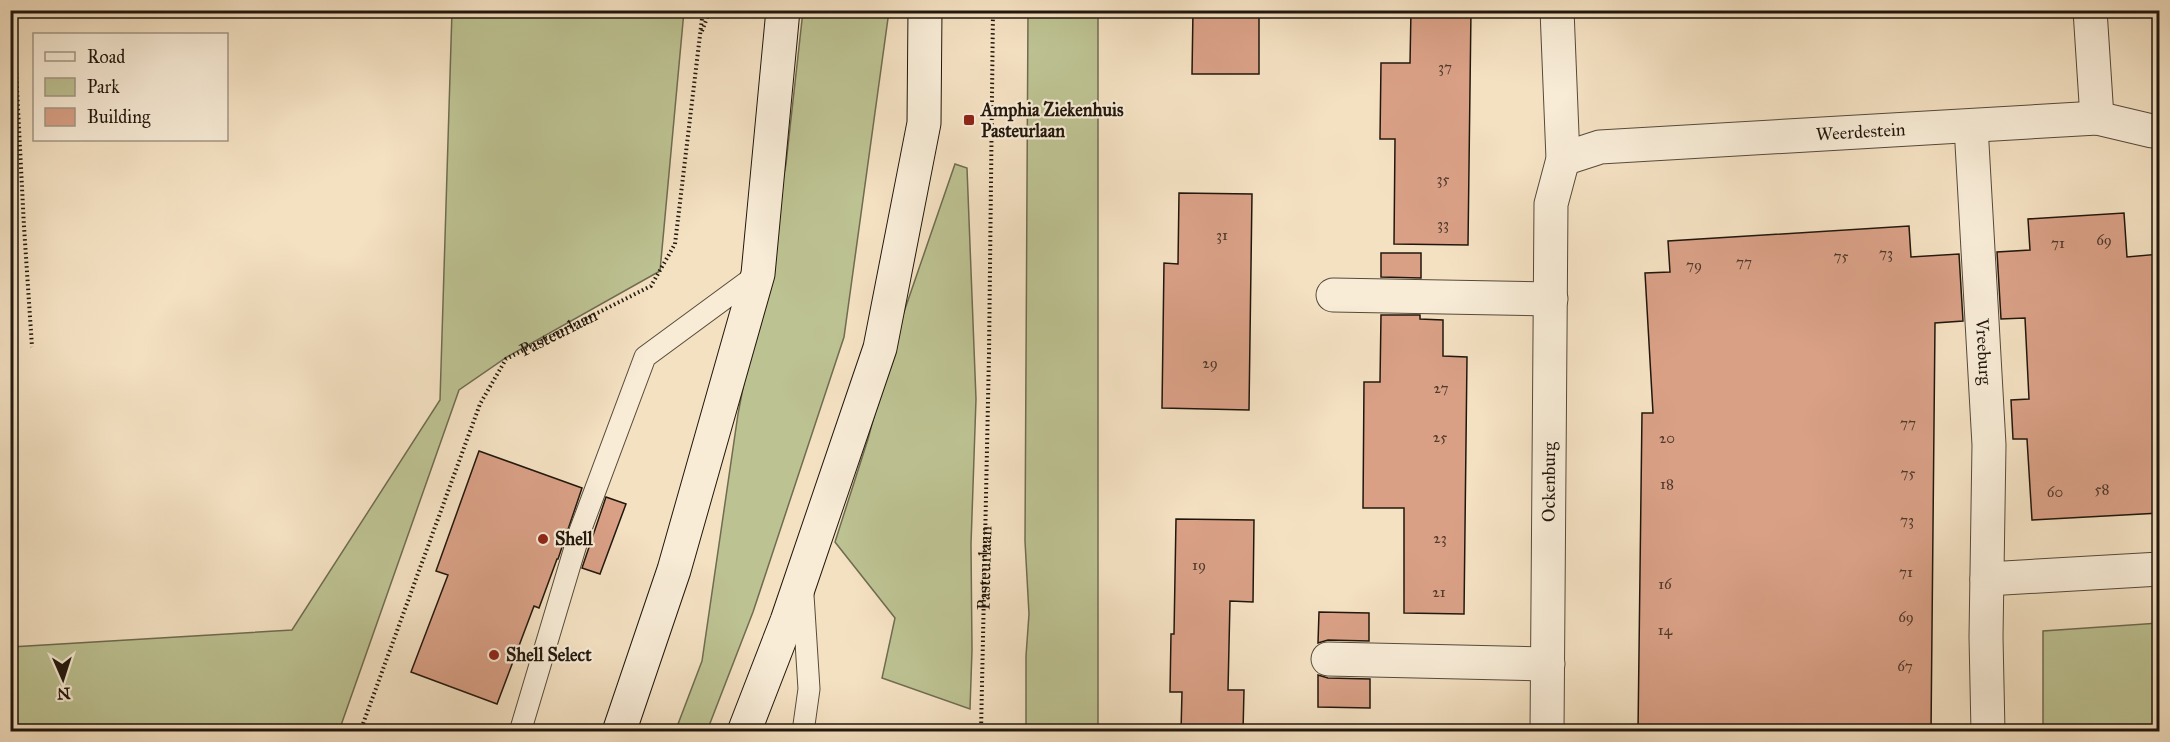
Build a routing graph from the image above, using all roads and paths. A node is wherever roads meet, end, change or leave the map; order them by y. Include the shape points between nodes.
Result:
1 (13, 10) edge
2 (703, 10) edge
3 (710, 10) edge
4 (783, 10) edge
5 (925, 10) edge
6 (993, 10) edge
7 (1557, 10) edge
8 (2090, 10) edge
9 (700, 38) junction
10 (2097, 118) junction
11 (1971, 126) junction
12 (2160, 131) edge
13 (1563, 159) junction
14 (758, 274) junction
15 (1333, 295) dead end
16 (1551, 299) junction
17 (33, 347) dead end
18 (2160, 569) edge
19 (802, 574) junction
20 (1987, 579) junction
21 (1328, 659) dead end
22 (1548, 664) junction
23 (360, 732) edge
24 (520, 732) edge
25 (619, 732) edge
26 (744, 732) edge
27 (803, 732) edge
28 (981, 732) edge
29 (1547, 732) edge
30 (1988, 732) edge

1 - 17 path
2 - 9 path, Pasteurlaan
3 - 9 path
4 - 14 street
5 - 19 street via 924,123 880,348
6 - 28 path, Pasteurlaan
7 - 13 street, Ockenburg
8 - 10 street
9 - 23 path, Pasteurlaan via 675,244 651,286 506,359 480,404
10 - 11 street, Weerdestein
10 - 12 street, Weerdestein
11 - 13 street, Weerdestein via 1600,147
11 - 20 street, Vreeburg via 1989,445
13 - 16 street, Ockenburg via 1551,204
14 - 24 lane via 645,357 580,531
14 - 25 street via 675,570
15 - 16 street
16 - 22 street, Ockenburg
18 - 20 street
19 - 26 street
19 - 27 lane via 809,689
20 - 30 street, Vreeburg
21 - 22 street
22 - 29 street, Ockenburg

